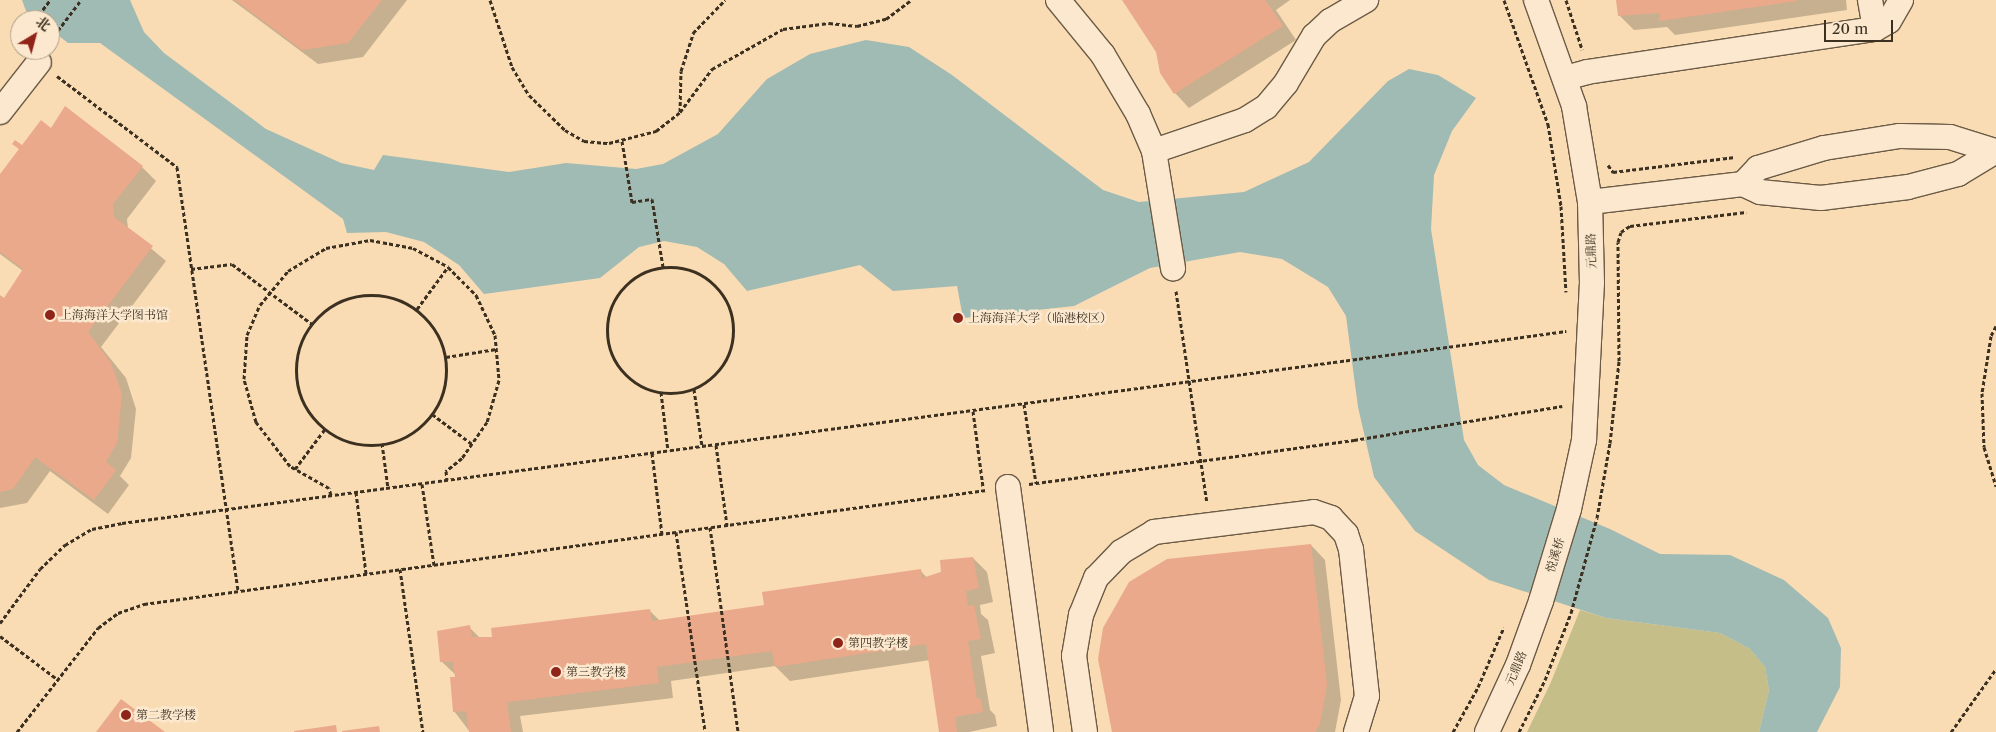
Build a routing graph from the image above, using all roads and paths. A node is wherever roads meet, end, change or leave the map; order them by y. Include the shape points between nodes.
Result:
1 (81, 0) edge
2 (490, 0) edge
3 (725, 0) edge
4 (911, 0) edge
5 (1058, 0) edge
6 (1366, 0) edge
7 (1504, 0) edge
8 (1536, 0) edge
9 (1566, 0) edge
10 (1870, 0) edge
11 (1900, 0) edge
12 (60, 29) edge
13 (1875, 29) junction
14 (60, 59) edge
15 (38, 60) edge
16 (1576, 75) junction
17 (0, 112) edge
18 (680, 112) junction
19 (622, 141) junction
20 (1154, 150) junction
21 (1995, 151) edge
22 (1737, 157) dead end
23 (1606, 161) dead end
24 (1743, 184) junction
25 (1590, 202) junction
26 (1756, 213) dead end
27 (448, 267) junction
28 (663, 267) junction
29 (1173, 268) joint
30 (191, 269) junction
31 (270, 293) junction
32 (1566, 302) dead end
33 (417, 309) junction
34 (1566, 321) dead end
35 (312, 324) junction
36 (1996, 326) edge
37 (1566, 331) junction
38 (1566, 340) dead end
39 (496, 349) junction
40 (446, 357) junction
41 (1189, 383) junction
42 (694, 389) junction
43 (661, 392) junction
44 (1563, 397) dead end
45 (1024, 404) junction
46 (1563, 406) junction
47 (973, 411) junction
48 (432, 414) junction
49 (1562, 414) dead end
50 (325, 429) junction
51 (382, 443) junction
52 (472, 444) junction
53 (716, 445) junction
54 (702, 446) junction
55 (668, 451) junction
56 (652, 453) junction
57 (1200, 461) junction
58 (295, 469) junction
59 (447, 480) junction
60 (1036, 483) junction
61 (422, 484) junction
62 (1996, 486) edge
63 (1008, 487) junction
64 (388, 488) junction
65 (984, 490) junction
66 (356, 492) junction
67 (332, 495) junction
68 (226, 509) junction
69 (1569, 509) joint
70 (727, 525) junction
71 (1210, 525) junction
72 (710, 527) junction
73 (676, 532) junction
74 (662, 534) junction
75 (434, 565) junction
76 (400, 569) junction
77 (366, 574) junction
78 (238, 592) junction
79 (1541, 601) joint
80 (0, 623) edge
81 (1506, 624) dead end
82 (0, 636) edge
83 (1996, 669) edge
84 (57, 679) junction
85 (17, 732) edge
86 (424, 732) edge
87 (705, 732) edge
88 (738, 732) edge
89 (1041, 732) edge
90 (1085, 732) edge
91 (1356, 732) edge
92 (1453, 732) edge
93 (1487, 732) edge
94 (1520, 732) edge
95 (1951, 732) edge

1 - 12 path
2 - 19 path via 512,67 544,113 584,141
3 - 18 path via 693,33 681,70
4 - 18 path via 886,19 857,26 829,23 783,29 712,69
5 - 20 street via 1102,55 1138,114
6 - 20 street via 1330,20 1314,36 1286,82 1266,107 1245,120
7 - 32 path via 1548,124 1561,206
8 - 16 street, 元鼎路
9 - 16 path
10 - 13 street
11 - 13 street via 1889,21
13 - 16 street
14 - 30 path via 177,167
15 - 17 street
16 - 25 street, 元鼎路 via 1574,106
18 - 19 path via 656,131
19 - 28 path via 632,202 652,199
20 - 29 street
21 - 24 street via 1958,174 1908,187 1821,198 1760,192
21 - 24 street via 1950,137 1900,136 1824,148 1758,168
22 - 23 path via 1613,172
24 - 25 street
25 - 69 street, 元鼎路 via 1592,283 1585,422
26 - 94 path via 1737,211 1630,226 1621,232 1618,242 1619,361 1610,443 1596,518 1571,613
27 - 31 path via 413,248 370,240 326,248 288,270
27 - 33 path
27 - 39 path via 476,295 495,335
28 - 42 path via 688,270 707,279 724,297 732,318 733,339 726,360 712,377
28 - 43 path via 644,272 626,284 612,304 607,326 609,347 618,367 631,380 651,391
29 - 41 path
30 - 31 path via 232,264
30 - 68 path
31 - 35 path
31 - 58 path via 260,305 247,335 244,379 256,422
33 - 35 path via 393,297 367,294 341,300 319,314
33 - 40 path via 436,330
34 - 37 path
35 - 50 path via 302,338 296,364 298,390 310,414
36 - 62 path via 1991,336 1982,393 1984,447
37 - 38 path
37 - 41 path
39 - 40 path
39 - 52 path via 499,380 487,422
40 - 48 path via 447,380 439,406
41 - 45 path
41 - 57 path
42 - 43 path
42 - 54 path
43 - 55 path
44 - 46 path
45 - 47 path
45 - 60 path
46 - 49 path
46 - 57 path
47 - 53 path
47 - 65 path
48 - 51 path via 422,426 400,440
48 - 52 path
50 - 51 path via 348,442
50 - 58 path
51 - 64 path
52 - 59 path via 446,471
53 - 54 path
53 - 70 path
54 - 55 path
55 - 56 path
56 - 59 path
56 - 74 path
57 - 60 path
57 - 71 path
58 - 67 path via 329,488
59 - 61 path
60 - 63 path
61 - 64 path
61 - 75 path
63 - 65 path
63 - 89 street
64 - 66 path
65 - 70 path
66 - 67 path
66 - 77 path
67 - 68 path
68 - 78 path
68 - 80 path via 92,529 65,546 40,569
69 - 79 street, 悦溪桥
70 - 72 path
71 - 90 street via 1154,532 1121,552 1096,578 1080,615 1074,656
71 - 91 street via 1314,512 1331,518 1346,534 1351,549 1367,696
72 - 73 path
72 - 88 path
73 - 74 path
73 - 87 path
74 - 75 path
75 - 76 path
76 - 77 path
76 - 86 path
77 - 78 path
78 - 84 path via 144,604 118,613 85,642
79 - 93 street, 元鼎路 via 1518,665
81 - 92 path via 1478,687
82 - 84 path
83 - 95 path
84 - 85 path

